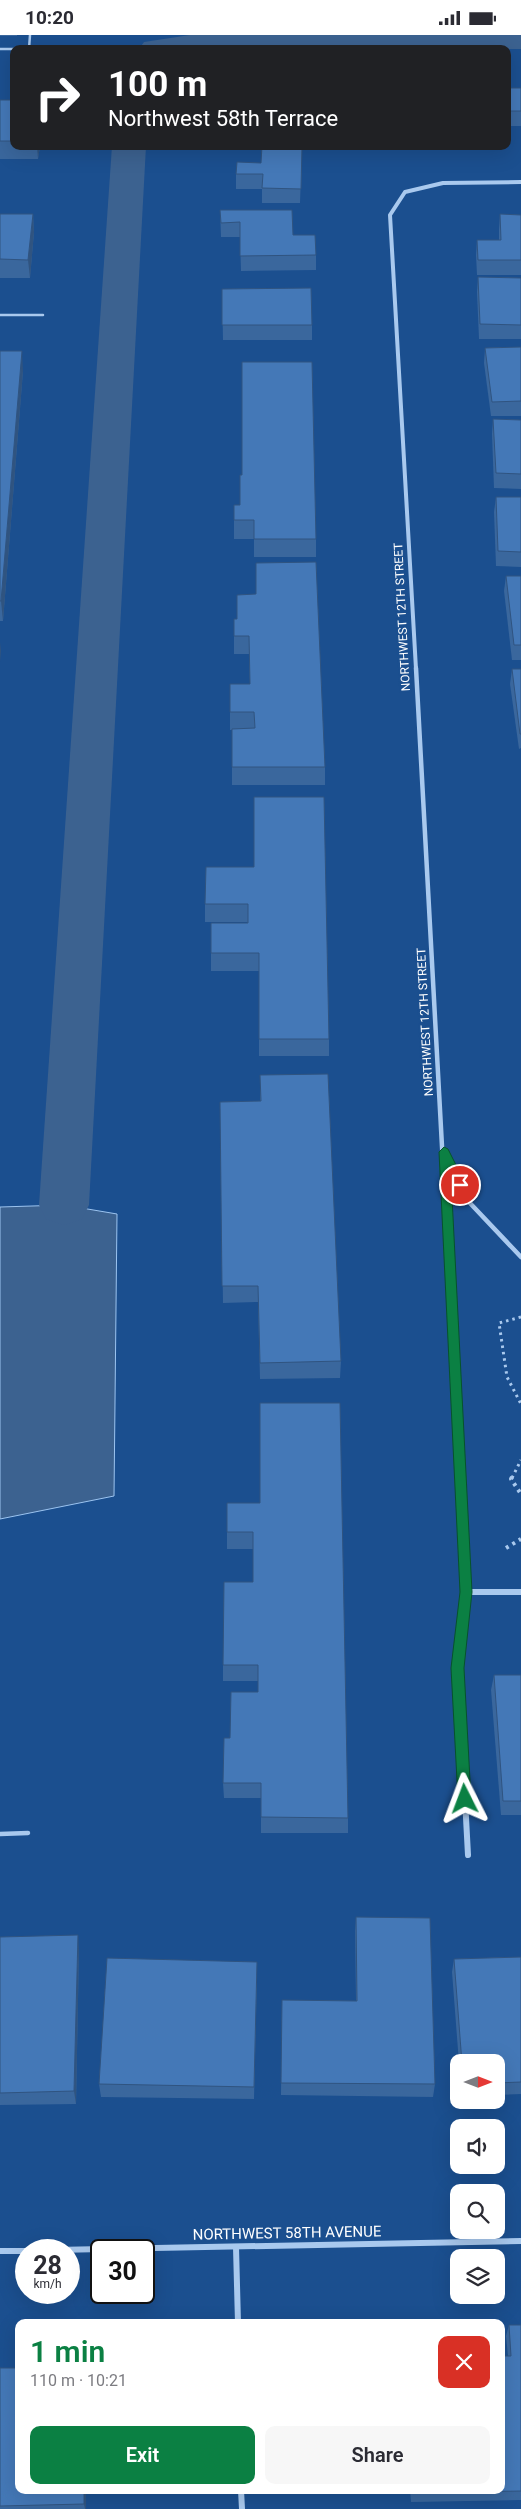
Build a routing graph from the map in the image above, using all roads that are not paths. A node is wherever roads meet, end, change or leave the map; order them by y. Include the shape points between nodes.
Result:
1 (521, 182) edge
2 (0, 315) edge
3 (43, 315) dead end
4 (444, 1152) junction
5 (521, 1257) edge
6 (466, 1592) junction
7 (521, 1592) edge
8 (28, 1833) dead end
9 (0, 1834) edge
10 (468, 1855) dead end
11 (521, 2241) edge
12 (236, 2247) junction
13 (80, 2250) edge
14 (0, 2251) edge
15 (15, 2251) edge
16 (238, 2319) edge
17 (241, 2494) edge
18 (242, 2509) edge

1 - 4 street, NORTHWEST 12TH STREET via 443,183 405,192 390,215
2 - 3 lane
4 - 5 street via 468,1201
4 - 6 street, NORTHWEST 12TH STREET
6 - 7 street
6 - 10 street, NORTHWEST 12TH STREET via 458,1668
8 - 9 lane
11 - 12 street, NORTHWEST 58TH AVENUE
12 - 13 street, NORTHWEST 58TH AVENUE
12 - 16 street
14 - 15 street
17 - 18 street

